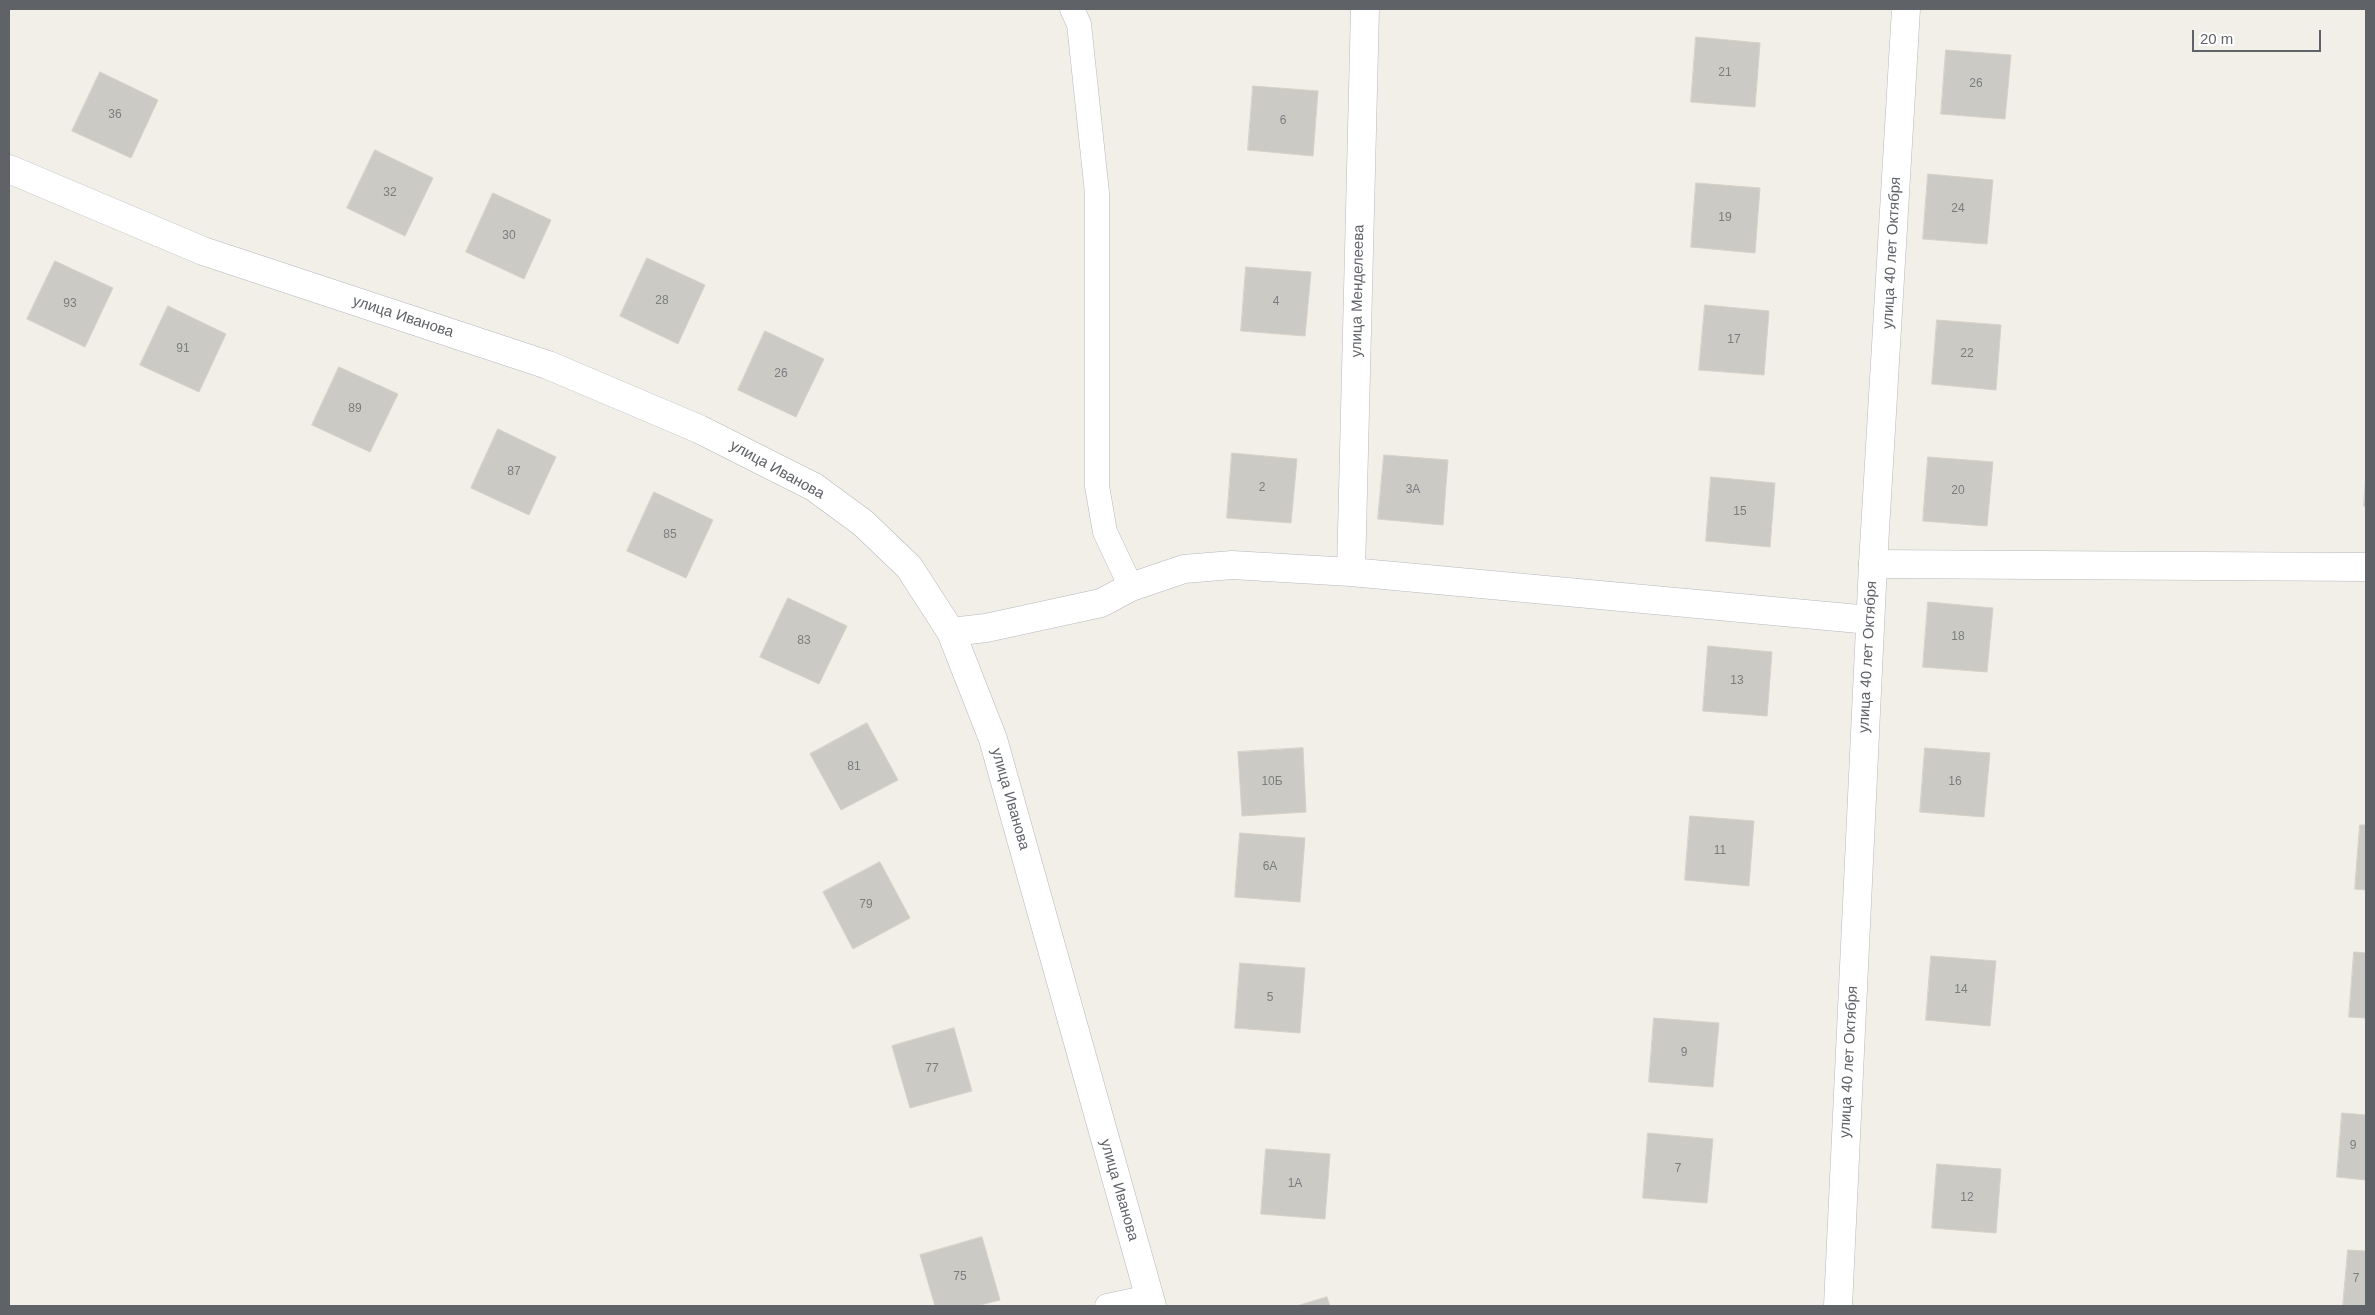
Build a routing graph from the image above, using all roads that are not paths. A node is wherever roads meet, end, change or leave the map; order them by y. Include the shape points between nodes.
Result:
1 (1072, 9) edge
2 (1365, 9) edge
3 (1906, 9) edge
4 (9, 170) edge
5 (1873, 564) junction
6 (2366, 567) edge
7 (1352, 572) junction
8 (1131, 587) junction
9 (1870, 620) junction
10 (951, 632) junction
11 (1150, 1302) edge
12 (1107, 1306) edge
13 (1838, 1306) edge

1 - 8 lane via 1080,32 1096,193 1096,486 1105,532
2 - 7 street, улица Менделеева
3 - 5 street, улица 40 лет Октября
4 - 10 street, улица Иванова via 203,251 548,364 699,428 814,487 863,523 909,567
5 - 6 street
5 - 9 street, улица 40 лет Октября
7 - 8 street via 1232,565 1184,569
7 - 9 street
8 - 10 street via 1101,603 986,628
9 - 13 street, улица 40 лет Октября
10 - 11 street, улица Иванова via 993,738
11 - 12 lane

